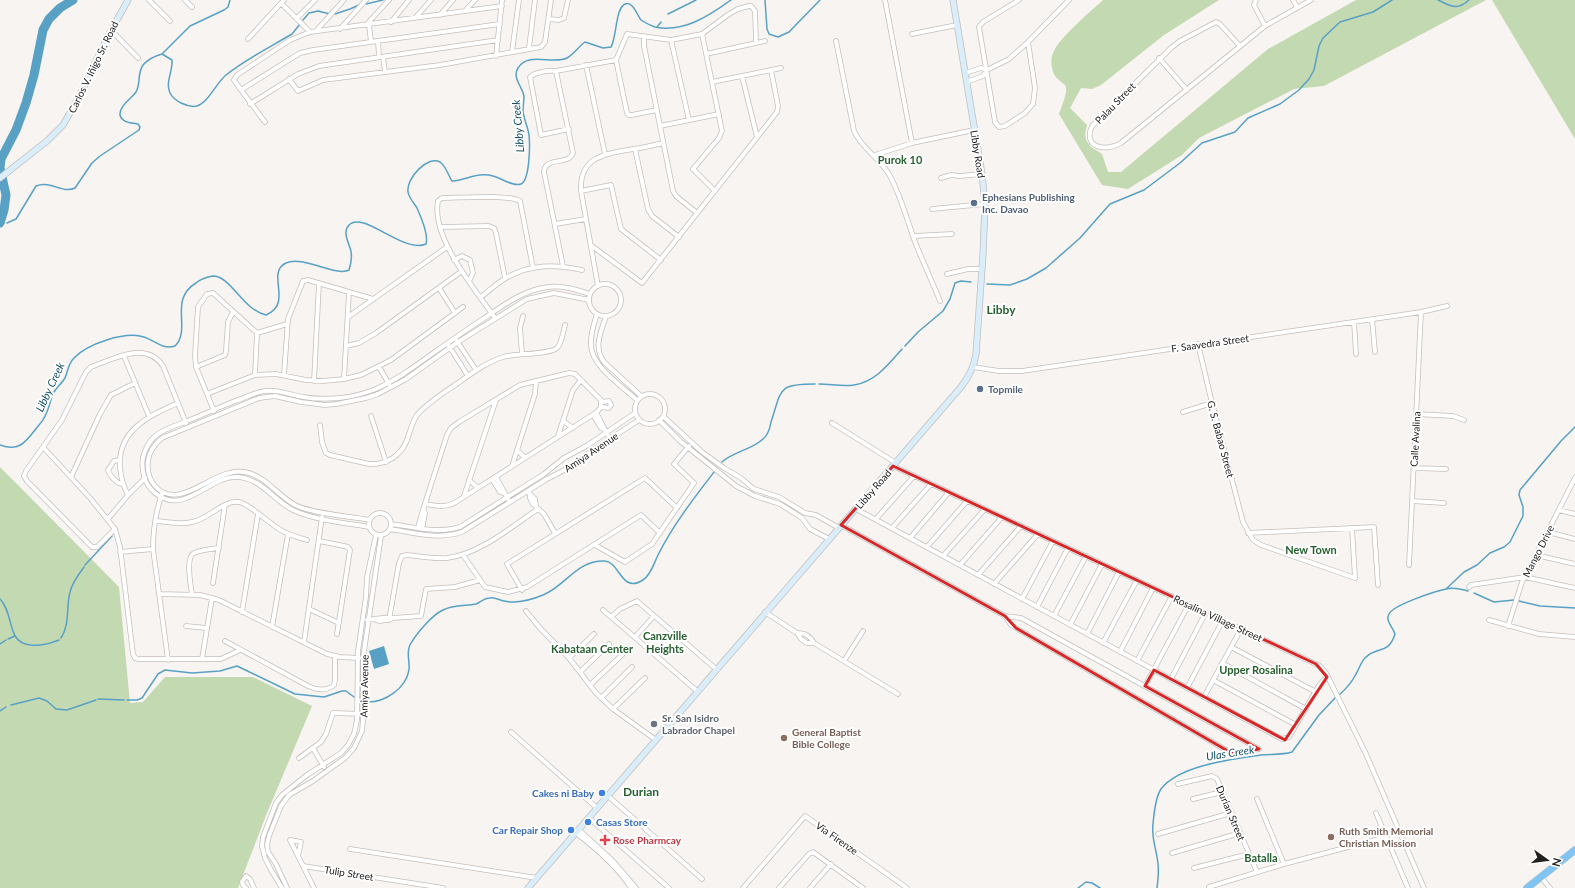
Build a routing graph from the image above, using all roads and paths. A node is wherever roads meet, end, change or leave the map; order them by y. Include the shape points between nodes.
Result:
1 (128, 0) edge
2 (149, 0) edge
3 (185, 0) edge
4 (315, 0) edge
5 (344, 0) edge
6 (365, 0) edge
7 (388, 0) edge
8 (409, 0) edge
9 (431, 0) edge
10 (453, 0) edge
11 (475, 0) edge
12 (502, 0) edge
13 (519, 0) edge
14 (535, 0) edge
15 (551, 0) edge
16 (568, 0) edge
17 (885, 0) edge
18 (1019, 0) edge
19 (1069, 0) edge
20 (1256, 0) edge
21 (1293, 0) edge
22 (1311, 0) edge
23 (283, 2) edge
24 (953, 2) edge
25 (502, 6) junction
26 (192, 7) dead end
27 (1297, 7) junction
28 (465, 11) junction
29 (440, 15) junction
30 (414, 18) junction
31 (549, 19) junction
32 (170, 21) dead end
33 (300, 21) junction
34 (390, 22) junction
35 (500, 24) junction
36 (368, 25) junction
37 (957, 26) junction
38 (1264, 26) junction
39 (340, 29) junction
40 (112, 30) junction
41 (316, 31) junction
42 (310, 32) junction
43 (702, 34) junction
44 (912, 34) dead end
45 (644, 36) junction
46 (248, 39) dead end
47 (498, 40) junction
48 (671, 40) junction
49 (378, 41) junction
50 (765, 41) dead end
51 (836, 41) dead end
52 (371, 42) junction
53 (1028, 42) junction
54 (756, 43) junction
55 (1239, 45) junction
56 (529, 48) junction
57 (512, 52) junction
58 (706, 54) junction
59 (496, 56) junction
60 (381, 57) junction
61 (138, 58) dead end
62 (1159, 58) junction
63 (616, 60) junction
64 (586, 65) junction
65 (781, 68) dead end
66 (771, 70) junction
67 (987, 70) junction
68 (556, 71) junction
69 (385, 72) junction
70 (965, 73) junction
71 (742, 76) junction
72 (289, 79) junction
73 (712, 82) junction
74 (966, 82) junction
75 (241, 90) junction
76 (1187, 90) junction
77 (250, 104) junction
78 (657, 110) junction
79 (719, 114) junction
80 (689, 120) junction
81 (265, 122) dead end
82 (660, 126) junction
83 (569, 129) junction
84 (974, 130) junction
85 (757, 137) junction
86 (664, 143) junction
87 (912, 143) junction
88 (635, 149) junction
89 (605, 154) junction
90 (875, 155) junction
91 (982, 174) junction
92 (0, 178) edge
93 (941, 178) dead end
94 (581, 191) junction
95 (715, 191) junction
96 (985, 204) junction
97 (932, 210) dead end
98 (697, 213) junction
99 (586, 219) junction
100 (555, 224) junction
101 (441, 227) junction
102 (952, 234) dead end
103 (913, 236) junction
104 (679, 237) junction
105 (592, 246) junction
106 (447, 247) junction
107 (454, 260) junction
108 (661, 260) junction
109 (563, 266) junction
110 (533, 268) junction
111 (982, 269) junction
112 (582, 270) dead end
113 (462, 271) junction
114 (947, 274) dead end
115 (505, 278) junction
116 (469, 281) junction
117 (319, 283) junction
118 (598, 286) junction
119 (439, 288) junction
120 (349, 292) junction
121 (590, 294) junction
122 (481, 297) junction
123 (373, 299) junction
124 (589, 300) junction
125 (940, 301) dead end
126 (1447, 306) dead end
127 (463, 307) dead end
128 (233, 312) junction
129 (1421, 312) junction
130 (455, 313) junction
131 (492, 313) junction
132 (597, 314) junction
133 (523, 316) dead end
134 (606, 316) junction
135 (348, 317) junction
136 (496, 318) junction
137 (1372, 319) junction
138 (1354, 322) junction
139 (287, 324) junction
140 (565, 325) dead end
141 (593, 330) junction
142 (257, 332) junction
143 (601, 332) junction
144 (591, 336) junction
145 (455, 338) junction
146 (599, 338) junction
147 (458, 342) junction
148 (447, 343) junction
149 (1198, 344) junction
150 (346, 346) junction
151 (450, 348) junction
152 (1375, 352) dead end
153 (522, 354) junction
154 (1356, 354) dead end
155 (124, 356) junction
156 (196, 366) junction
157 (379, 367) junction
158 (973, 367) junction
159 (476, 370) junction
160 (255, 375) junction
161 (284, 375) junction
162 (468, 376) junction
163 (344, 379) junction
164 (581, 380) junction
165 (314, 381) junction
166 (536, 381) junction
167 (135, 383) junction
168 (388, 383) junction
169 (391, 387) junction
170 (207, 394) junction
171 (641, 396) junction
172 (496, 400) junction
173 (637, 400) junction
174 (602, 402) junction
175 (178, 403) junction
176 (1212, 403) junction
177 (602, 407) junction
178 (482, 408) junction
179 (213, 410) junction
180 (1183, 412) dead end
181 (635, 413) junction
182 (594, 414) junction
183 (1416, 414) junction
184 (491, 415) junction
185 (149, 416) junction
186 (215, 416) junction
187 (372, 416) dead end
188 (663, 416) junction
189 (626, 419) junction
190 (639, 420) junction
191 (659, 420) junction
192 (1464, 420) dead end
193 (186, 421) junction
194 (563, 421) junction
195 (832, 423) dead end
196 (320, 425) dead end
197 (616, 426) junction
198 (630, 426) junction
199 (188, 427) junction
200 (573, 428) junction
201 (605, 431) junction
202 (620, 432) junction
203 (558, 437) junction
204 (610, 439) junction
205 (692, 443) junction
206 (43, 447) junction
207 (688, 447) junction
208 (517, 450) junction
209 (525, 458) junction
210 (120, 460) junction
211 (386, 462) junction
212 (895, 464) junction
213 (512, 466) junction
214 (1414, 468) junction
215 (1446, 469) dead end
216 (149, 475) junction
217 (914, 476) junction
218 (71, 477) junction
219 (145, 478) junction
220 (494, 478) junction
221 (1575, 478) edge
222 (469, 480) junction
223 (122, 484) junction
224 (931, 484) junction
225 (525, 486) junction
226 (478, 488) junction
227 (949, 492) junction
228 (529, 493) junction
229 (162, 494) junction
230 (128, 495) junction
231 (464, 497) junction
232 (507, 498) junction
233 (968, 501) junction
234 (1412, 501) junction
235 (510, 503) junction
236 (1444, 503) dead end
237 (425, 504) junction
238 (225, 505) junction
239 (537, 507) junction
240 (677, 508) junction
241 (856, 509) junction
242 (985, 509) junction
243 (1559, 510) junction
244 (323, 512) junction
245 (258, 514) junction
246 (805, 514) junction
247 (1575, 514) edge
248 (1002, 517) junction
249 (322, 518) junction
250 (802, 518) junction
251 (108, 519) junction
252 (876, 519) junction
253 (370, 520) junction
254 (156, 521) junction
255 (391, 524) junction
256 (840, 526) junction
257 (1021, 526) junction
258 (369, 527) junction
259 (420, 528) junction
260 (892, 528) junction
261 (1352, 528) junction
262 (115, 529) junction
263 (390, 529) junction
264 (1548, 532) junction
265 (555, 533) junction
266 (660, 533) junction
267 (1248, 533) junction
268 (288, 534) junction
269 (1038, 534) junction
270 (376, 535) junction
271 (381, 536) junction
272 (910, 538) junction
273 (829, 539) junction
274 (1575, 539) edge
275 (307, 540) dead end
276 (319, 541) junction
277 (1052, 541) junction
278 (595, 545) junction
279 (927, 547) junction
280 (219, 548) junction
281 (1068, 548) junction
282 (153, 549) junction
283 (120, 552) junction
284 (463, 554) junction
285 (1536, 555) junction
286 (943, 556) junction
287 (1086, 556) junction
288 (1102, 564) junction
289 (1575, 564) edge
290 (960, 565) junction
291 (1409, 565) dead end
292 (1119, 572) junction
293 (978, 575) junction
294 (1525, 577) junction
295 (480, 580) junction
296 (1137, 580) junction
297 (213, 583) dead end
298 (994, 584) junction
299 (1378, 585) dead end
300 (1469, 587) dead end
301 (1153, 588) junction
302 (1575, 588) edge
303 (522, 590) junction
304 (159, 594) junction
305 (192, 595) junction
306 (1172, 596) junction
307 (212, 598) junction
308 (1022, 599) junction
309 (1189, 604) junction
310 (1037, 607) junction
311 (309, 609) junction
312 (603, 610) dead end
313 (526, 611) dead end
314 (242, 612) junction
315 (765, 612) junction
316 (1206, 612) junction
317 (654, 616) junction
318 (1005, 616) junction
319 (1054, 616) junction
320 (611, 617) junction
321 (391, 618) junction
322 (363, 620) junction
323 (368, 620) junction
324 (1223, 620) junction
325 (1489, 620) dead end
326 (339, 622) junction
327 (1070, 625) junction
328 (186, 626) dead end
329 (1508, 626) junction
330 (272, 627) junction
331 (207, 628) junction
332 (1241, 629) junction
333 (863, 631) dead end
334 (337, 634) dead end
335 (594, 634) dead end
336 (1086, 634) junction
337 (1575, 637) edge
338 (635, 638) junction
339 (225, 641) dead end
340 (304, 642) junction
341 (1103, 643) junction
342 (609, 644) dead end
343 (1231, 647) junction
344 (240, 650) junction
345 (1120, 652) junction
346 (622, 655) dead end
347 (335, 656) junction
348 (357, 658) junction
349 (363, 658) junction
350 (569, 658) junction
351 (202, 659) junction
352 (168, 660) junction
353 (1137, 661) junction
354 (844, 662) junction
355 (1222, 664) junction
356 (632, 667) dead end
357 (716, 669) junction
358 (1154, 670) junction
359 (580, 672) junction
360 (1328, 677) junction
361 (645, 678) dead end
362 (1171, 679) junction
363 (1213, 680) junction
364 (590, 685) junction
365 (1145, 686) junction
366 (1187, 688) junction
367 (697, 691) junction
368 (1316, 692) junction
369 (898, 694) dead end
370 (602, 698) junction
371 (1204, 698) junction
372 (613, 709) junction
373 (1306, 709) junction
374 (357, 714) junction
375 (364, 714) junction
376 (1296, 725) junction
377 (511, 732) dead end
378 (656, 740) junction
379 (313, 748) junction
380 (299, 758) dead end
381 (323, 765) junction
382 (327, 770) junction
383 (1178, 784) dead end
384 (291, 790) junction
385 (1222, 792) junction
386 (608, 796) junction
387 (1193, 799) dead end
388 (1256, 799) dead end
389 (598, 808) junction
390 (1231, 813) junction
391 (1376, 813) dead end
392 (589, 818) junction
393 (578, 831) junction
394 (1240, 833) junction
395 (1158, 834) dead end
396 (1386, 837) junction
397 (264, 846) junction
398 (350, 849) dead end
399 (1575, 850) edge
400 (1172, 852) dead end
401 (1249, 854) junction
402 (298, 857) dead end
403 (831, 864) junction
404 (1284, 864) junction
405 (615, 865) junction
406 (303, 866) junction
407 (1194, 868) dead end
408 (1257, 872) junction
409 (1541, 877) junction
410 (537, 878) junction
411 (702, 879) dead end
412 (280, 880) junction
413 (1209, 887) dead end
414 (246, 888) edge
415 (254, 888) edge
416 (282, 888) edge
417 (287, 888) edge
418 (314, 888) edge
419 (443, 888) edge
420 (528, 888) edge
421 (631, 888) edge
422 (636, 888) edge
423 (669, 888) edge
424 (743, 888) edge
425 (779, 888) edge
426 (810, 888) edge
427 (863, 888) edge
428 (907, 888) edge
429 (1408, 888) edge
430 (1424, 888) edge
431 (1527, 888) edge
432 (1550, 888) edge

1 - 40 main road, Carlos V. Iñigo Sr. Road
2 - 32 street
3 - 26 street
4 - 33 street
5 - 41 street
6 - 39 street
7 - 36 street
8 - 34 street
9 - 30 street
10 - 29 street
11 - 28 street
12 - 25 street
13 - 57 street
14 - 56 street
15 - 31 street
16 - 31 street via 564,18
17 - 87 street
18 - 67 street via 980,25
19 - 53 street
20 - 38 street via 1254,5
21 - 27 street
22 - 27 street, Palau Street
23 - 33 street
23 - 46 street
24 - 37 main road, Libby Road
25 - 28 street
25 - 35 street
27 - 38 street, Palau Street
28 - 29 street
29 - 30 street
30 - 34 street
31 - 56 street via 545,44
33 - 42 street
34 - 36 street
35 - 47 street
35 - 49 street
36 - 39 street
36 - 52 street
37 - 44 street
37 - 70 main road, Libby Road
38 - 55 street, Palau Street
39 - 41 street
40 - 61 street
40 - 92 main road, Carlos V. Iñigo Sr. Road via 63,125 47,142
41 - 42 street
42 - 75 street via 290,40 237,75 234,80
43 - 48 street
43 - 54 street via 729,14 749,6 755,11
43 - 58 street
45 - 48 street
45 - 63 street via 625,35
45 - 78 street
47 - 59 street
47 - 60 street
48 - 80 street
49 - 52 street
49 - 60 street
50 - 54 street
51 - 90 street via 854,131 861,143
52 - 75 street via 300,53
53 - 67 street via 1009,59
53 - 67 street via 1035,88 1033,104 1029,111 1002,127 995,122
54 - 58 street
55 - 62 street, Palau Street via 1220,24 1214,23 1176,44
55 - 76 street, Palau Street
56 - 57 street
57 - 59 street
58 - 73 street
59 - 69 street
60 - 69 street
60 - 72 street via 319,66 307,69
62 - 76 street
62 - 76 street, Palau Street via 1092,126 1092,142 1100,148 1115,146
63 - 64 street
63 - 78 street via 628,114
64 - 68 street
64 - 89 street
65 - 66 street
66 - 71 street
66 - 85 street via 778,108
67 - 70 street via 981,68
67 - 74 street via 982,76
68 - 83 street
68 - 83 street via 530,77 541,135
69 - 72 street via 323,80 298,91
70 - 74 main road, Libby Road
71 - 73 street
71 - 85 street
72 - 77 street
73 - 79 street
74 - 84 main road, Libby Road
75 - 77 street
77 - 81 street
78 - 82 street
79 - 80 street
79 - 95 street via 720,136 693,169
80 - 82 street
82 - 86 street
83 - 100 street via 573,155 569,159 544,167
84 - 87 street
84 - 91 main road, Libby Road
85 - 95 street
86 - 88 street
86 - 98 street via 673,191
87 - 90 street
88 - 89 street
88 - 104 street via 648,210
89 - 94 street via 594,159 585,168
90 - 103 street via 891,179 905,209
91 - 93 street via 950,175
91 - 96 main road, Libby Road
94 - 99 street
94 - 108 street via 611,185 621,229
95 - 98 street
96 - 97 street
96 - 111 main road, Libby Road
98 - 104 street
99 - 100 street
99 - 105 street
100 - 109 street
101 - 106 street
101 - 110 street via 437,203 439,199 517,199 521,205
101 - 115 street via 494,228
102 - 103 street
103 - 125 street
104 - 108 street
105 - 108 street via 642,283
105 - 118 street
106 - 107 street
106 - 123 street
107 - 113 street
107 - 116 street via 462,256 470,260 473,273
109 - 110 street
109 - 112 street
110 - 115 street
111 - 114 street
111 - 158 main road, Libby Road via 977,349
113 - 116 street
113 - 119 street
115 - 122 street
116 - 122 street
117 - 120 street
117 - 139 street via 303,281
117 - 165 street
118 - 121 street
118 - 134 street via 606,284 614,287 621,298 617,311
119 - 130 street
119 - 150 street via 371,336 359,343
120 - 123 street
120 - 135 street
121 - 124 street
121 - 131 street via 554,286 532,289 516,296
122 - 131 street
123 - 135 street
124 - 132 street via 591,308
124 - 136 street via 548,293 526,298
126 - 129 street, F. Saavedra Street
127 - 130 street
128 - 142 street
128 - 156 street via 228,322 227,348 224,354
128 - 156 street via 211,293 206,294 199,303
129 - 137 street, F. Saavedra Street
129 - 183 street, Calle Avalina
130 - 157 street
131 - 136 street
131 - 145 street
132 - 134 street
132 - 141 street
133 - 153 street via 520,328
134 - 143 street
135 - 150 street
136 - 147 street
137 - 138 street, F. Saavedra Street
137 - 152 street
138 - 149 street, F. Saavedra Street
138 - 154 street
139 - 142 street
139 - 161 street
140 - 153 street via 560,344 555,349
141 - 143 street
141 - 144 street
142 - 160 street
143 - 146 street
144 - 146 street
144 - 173 street via 591,351 596,362
145 - 147 street
145 - 148 street
146 - 171 street via 601,358
147 - 151 street
147 - 159 street
148 - 151 street
148 - 168 street
149 - 158 street, F. Saavedra Street via 1022,371
149 - 176 street, G. S. Babao Street
150 - 163 street
151 - 162 street
151 - 169 street
153 - 159 street via 501,357
155 - 167 street
155 - 175 street via 133,352 157,358 163,366
155 - 206 street via 91,367 86,372 62,420
156 - 170 street
157 - 163 street
157 - 168 street
158 - 212 main road, Libby Road via 965,382
159 - 162 street
160 - 161 street
160 - 170 street
161 - 165 street
162 - 211 street via 418,414 404,447
163 - 165 street
164 - 166 street via 571,373
164 - 174 street
164 - 194 street via 575,387
166 - 172 street via 516,387
166 - 208 street via 535,394
167 - 185 street
167 - 218 street via 108,400
168 - 169 street
168 - 179 street via 364,393 331,399 266,391
169 - 186 street via 366,398 337,404 309,403 275,396 264,397
170 - 179 street
171 - 173 street
171 - 188 street via 651,393 661,398 664,405
172 - 178 street
172 - 184 street
173 - 181 street
174 - 177 street
174 - 177 street via 609,401 611,405 609,408
175 - 185 street
175 - 193 street
176 - 180 street
176 - 267 street, G. S. Babao Street
177 - 182 street
178 - 184 street
178 - 237 street via 448,432
179 - 186 street
179 - 193 street
181 - 189 street, Amiya Avenue
181 - 190 street
182 - 200 street
182 - 201 street
183 - 192 street via 1453,416
183 - 214 street, Calle Avalina
184 - 222 street
185 - 210 street via 129,434
186 - 199 street
187 - 211 street
188 - 191 street
188 - 205 street
189 - 197 street, Amiya Avenue
189 - 198 street
190 - 191 street via 649,424
190 - 198 street, Amiya Avenue
191 - 207 street
193 - 199 street
193 - 219 street via 162,431 149,442 142,462
194 - 200 street
194 - 203 street
195 - 212 street, Rosalina Village Street
196 - 211 street via 322,442 330,456 369,464
197 - 201 street, Amiya Avenue
197 - 202 street
198 - 202 street, Amiya Avenue
199 - 216 street via 157,441 148,458
200 - 203 street
201 - 204 street
201 - 225 street, Amiya Avenue
202 - 204 street, Amiya Avenue
203 - 209 street
204 - 228 street, Amiya Avenue
205 - 207 street
205 - 246 street via 754,489 779,497
206 - 218 street
206 - 262 street via 26,471 24,476 27,482 92,547 97,547
207 - 240 street via 674,464 694,483
207 - 250 street via 736,486 755,496 780,504
208 - 209 street
208 - 213 street
209 - 213 street
210 - 223 street
210 - 223 street via 114,461 108,470 117,482
212 - 217 street, Rosalina Village Street
212 - 241 main road, Libby Road
213 - 220 street
214 - 215 street
214 - 234 street, Calle Avalina
216 - 219 street
216 - 229 street
217 - 224 street, Rosalina Village Street
217 - 252 street
218 - 251 street
219 - 229 street via 150,488
219 - 230 street
220 - 226 street
220 - 232 street via 500,492
221 - 243 street, Mango Drive
222 - 226 street
222 - 231 street
223 - 230 street
224 - 227 street, Rosalina Village Street
224 - 260 street
225 - 228 street
225 - 232 street, Amiya Avenue
226 - 231 street
227 - 233 street, Rosalina Village Street
227 - 272 street
228 - 235 street, Amiya Avenue
228 - 239 street
229 - 244 street via 183,494 223,474 244,472 262,479 296,505
229 - 249 street via 175,500 184,499 219,480 238,477 259,484 293,510
229 - 254 street
230 - 251 street
231 - 237 street via 447,506
232 - 235 street
232 - 259 street, Amiya Avenue via 460,527 442,531
233 - 242 street, Rosalina Village Street
233 - 279 street
234 - 236 street
234 - 291 street, Calle Avalina
235 - 263 street, Amiya Avenue via 468,530 448,536 430,536
237 - 259 street
238 - 245 street via 241,502
238 - 254 street via 212,514 192,522
238 - 280 street
239 - 265 street
239 - 284 street via 481,546
240 - 265 street via 645,478
240 - 266 street
241 - 252 street
241 - 256 main road, Libby Road
242 - 248 street, Rosalina Village Street
242 - 286 street
243 - 247 street
243 - 264 street, Mango Drive
244 - 249 street
244 - 253 street
245 - 268 street
245 - 314 street
246 - 250 street
246 - 256 street via 816,515
248 - 257 street, Rosalina Village Street
248 - 290 street
249 - 258 street
249 - 276 street
250 - 273 street via 810,529
251 - 262 street
252 - 260 street
253 - 255 street via 375,514 382,513 389,517
253 - 258 street
254 - 282 street
255 - 259 street, Amiya Avenue
255 - 263 street
256 - 273 main road, Libby Road
256 - 318 street
257 - 269 street, Rosalina Village Street
257 - 293 street
258 - 270 street
260 - 272 street
261 - 267 street
261 - 267 street via 1355,578 1258,544
261 - 299 street via 1374,527
262 - 283 street
263 - 271 street via 387,534
264 - 274 street
264 - 285 street, Mango Drive
265 - 303 street via 507,564
266 - 278 street via 650,546 625,562
266 - 278 street via 641,515
268 - 275 street
268 - 330 street
269 - 277 street, Rosalina Village Street
269 - 298 street
270 - 271 street
270 - 322 street, Amiya Avenue
271 - 323 street, Amiya Avenue
272 - 279 street
273 - 315 main road, Libby Road
276 - 311 street
276 - 326 street via 351,547
277 - 281 street, Rosalina Village Street
277 - 308 street
278 - 303 street
279 - 286 street
280 - 297 street
280 - 305 street via 189,555
281 - 287 street, Rosalina Village Street
281 - 310 street
282 - 283 street
282 - 304 street
283 - 352 street via 134,656 139,660
284 - 295 street
284 - 321 street via 445,558 401,555
285 - 289 street
285 - 294 street, Mango Drive
286 - 290 street
287 - 288 street, Rosalina Village Street
287 - 319 street
288 - 292 street, Rosalina Village Street
288 - 327 street
290 - 293 street
292 - 296 street, Rosalina Village Street
292 - 336 street
293 - 298 street
294 - 300 street
294 - 302 street
294 - 329 street, Mango Drive
295 - 303 street via 485,587 504,592
295 - 321 street via 455,587 426,588 421,616
296 - 301 street, Rosalina Village Street
296 - 341 street
298 - 308 street
301 - 306 street, Rosalina Village Street
301 - 345 street
304 - 305 street
304 - 352 street
305 - 307 street
306 - 309 street, Rosalina Village Street
306 - 353 street
307 - 314 street
307 - 331 street
308 - 310 street
309 - 316 street, Rosalina Village Street
309 - 358 street
310 - 319 street
311 - 326 street
311 - 340 street
312 - 320 street
313 - 350 street
314 - 330 street
315 - 354 street via 797,633 811,637 814,643
315 - 357 main road, Libby Road
316 - 324 street, Rosalina Village Street
316 - 362 street
317 - 320 street via 637,601 620,609
317 - 338 street
317 - 357 street
318 - 365 street via 1021,618
318 - 365 street via 1011,625 1234,754 1259,749
319 - 327 street
320 - 338 street
321 - 323 street
322 - 323 street
322 - 348 street, Amiya Avenue
323 - 349 street, Amiya Avenue
324 - 332 street, Rosalina Village Street
324 - 366 street
325 - 329 street
326 - 334 street
327 - 336 street
328 - 331 street
329 - 337 street via 1539,634
330 - 340 street
331 - 351 street
332 - 343 street
332 - 360 street, Rosalina Village Street via 1316,664 1324,669
333 - 354 street
335 - 350 street
336 - 341 street
338 - 367 street
339 - 344 street
340 - 347 street
341 - 345 street
342 - 359 street
343 - 355 street
343 - 368 street
344 - 347 street via 318,690 334,685
344 - 351 street via 221,658
345 - 353 street
346 - 364 street
347 - 348 street
348 - 349 street
348 - 374 street, Amiya Avenue
349 - 375 street, Amiya Avenue
350 - 359 street
351 - 352 street
353 - 358 street
354 - 369 street
355 - 363 street
355 - 373 street
356 - 370 street
357 - 367 main road, Libby Road
358 - 362 street
358 - 365 street
359 - 364 street
360 - 368 street
360 - 430 street, Rosalina Village Street via 1366,754
361 - 372 street
362 - 366 street
363 - 371 street
363 - 376 street
364 - 370 street
366 - 371 street
367 - 378 main road, Libby Road
368 - 373 street
370 - 372 street
371 - 376 street via 1282,739 1287,739
372 - 378 street
373 - 376 street
374 - 375 street
374 - 379 street via 333,713 323,738
374 - 381 street, Amiya Avenue via 356,729 348,745
375 - 382 street, Amiya Avenue via 362,731 354,748
377 - 389 street
378 - 386 main road, Libby Road
379 - 380 street
379 - 381 street
381 - 382 street
381 - 384 street, Amiya Avenue
382 - 384 street, Amiya Avenue via 309,784
383 - 385 street, Durian Street via 1215,777
384 - 397 street, Amiya Avenue via 282,794 276,803 263,837
385 - 387 street
385 - 390 street, Durian Street
386 - 389 main road, Libby Road
386 - 411 street
388 - 404 street
389 - 392 main road, Libby Road
390 - 394 street, Durian Street
390 - 395 street
391 - 396 street
392 - 393 main road, Libby Road
392 - 423 street
393 - 405 street
393 - 410 main road, Libby Road
394 - 400 street
394 - 401 street, Durian Street
396 - 404 street
396 - 429 street
397 - 412 street via 276,864
397 - 412 street via 268,866
398 - 410 street
399 - 409 highway
401 - 407 street
401 - 408 street, Durian Street
402 - 406 street
403 - 425 street via 811,853
403 - 426 street
403 - 427 street
404 - 408 street
405 - 421 street
405 - 422 street
406 - 418 street
406 - 419 street, Tulip Street
408 - 413 street
409 - 431 highway
409 - 432 street
410 - 420 main road, Libby Road
412 - 416 street
412 - 417 street
414 - 415 street via 242,882 246,876
424 - 428 street, Via Firenze via 806,816

